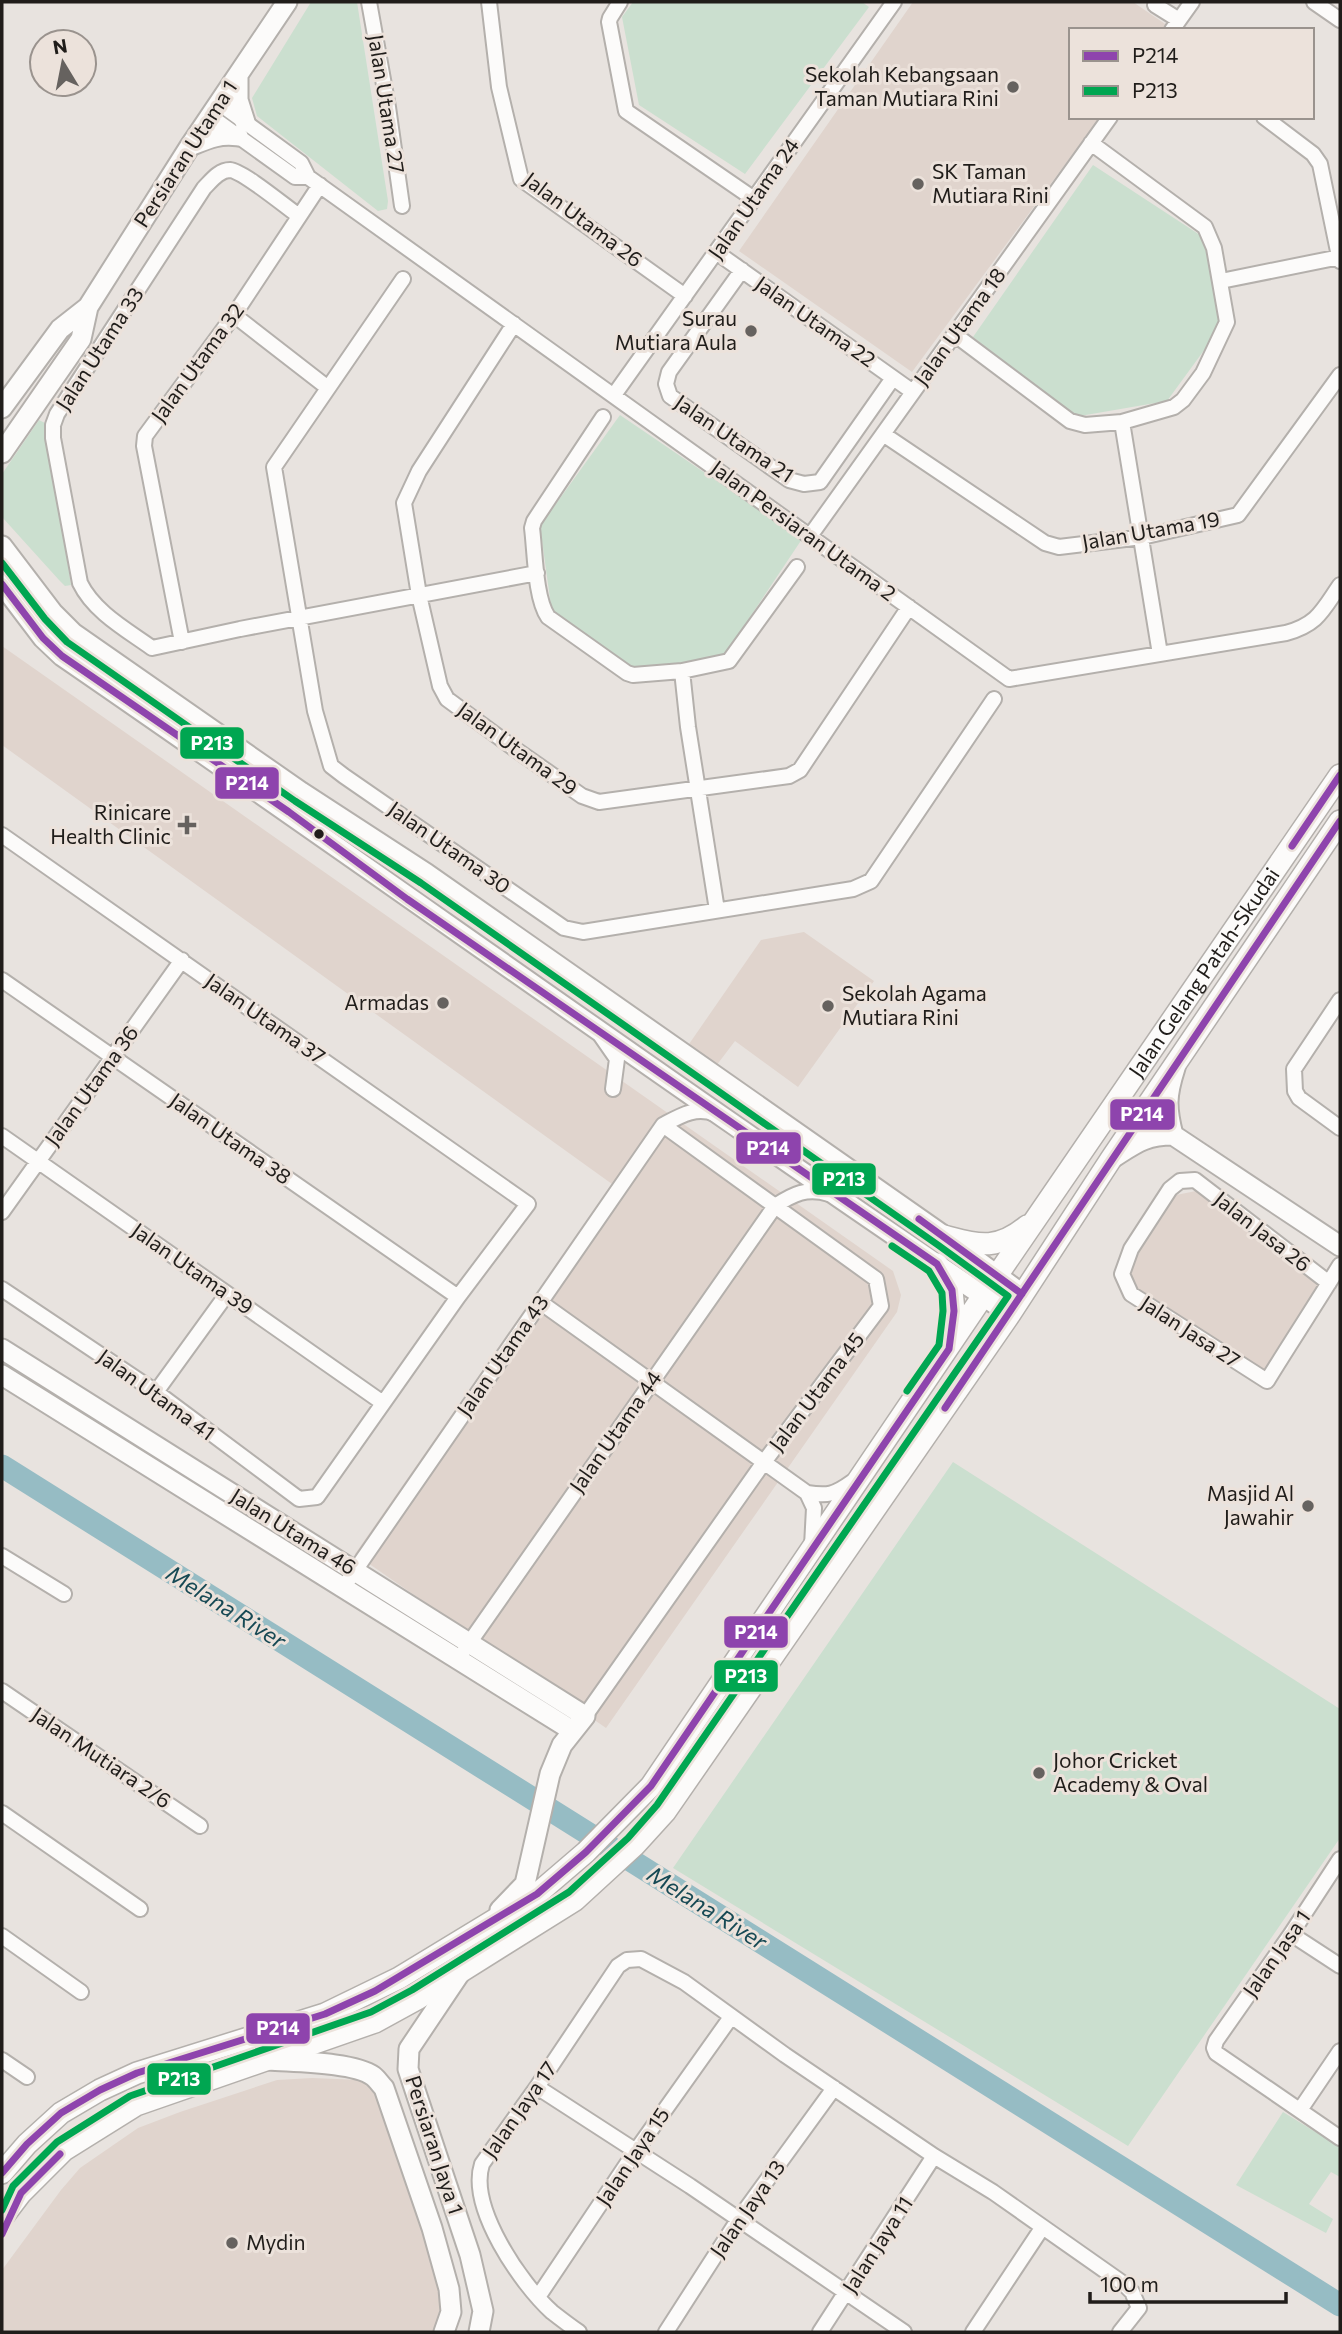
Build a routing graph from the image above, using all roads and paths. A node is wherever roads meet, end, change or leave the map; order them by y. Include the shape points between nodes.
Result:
1 (287, 2) edge
2 (369, 2) edge
3 (489, 2) edge
4 (620, 2) edge
5 (893, 2) edge
6 (1192, 2) edge
7 (1314, 2) edge
8 (1154, 3) edge
9 (1338, 12) edge
10 (1176, 25) edge
11 (238, 74) junction
12 (214, 109) junction
13 (1109, 119) edge
14 (1267, 119) edge
15 (242, 129) junction
16 (1091, 143) junction
17 (190, 146) junction
18 (314, 181) junction
19 (754, 199) junction
20 (402, 206) dead end
21 (299, 216) junction
22 (716, 252) junction
23 (1340, 258) edge
24 (742, 270) junction
25 (403, 279) dead end
26 (1221, 281) junction
27 (685, 296) junction
28 (88, 307) junction
29 (234, 315) junction
30 (514, 324) junction
31 (954, 334) junction
32 (1340, 375) edge
33 (893, 377) junction
34 (328, 388) junction
35 (913, 392) junction
36 (614, 396) junction
37 (4, 405) edge
38 (603, 417) dead end
39 (1122, 422) junction
40 (883, 434) junction
41 (2, 453) edge
42 (810, 536) junction
43 (1142, 537) junction
44 (2, 546) edge
45 (797, 567) dead end
46 (537, 573) junction
47 (2, 584) edge
48 (1340, 585) edge
49 (419, 595) junction
50 (909, 607) junction
51 (299, 618) junction
52 (182, 642) junction
53 (1160, 654) junction
54 (682, 671) junction
55 (995, 699) dead end
56 (1340, 775) edge
57 (699, 789) junction
58 (1340, 821) edge
59 (2, 835) edge
60 (717, 910) junction
61 (181, 961) junction
62 (2, 980) edge
63 (1340, 999) edge
64 (597, 1030) junction
65 (113, 1057) junction
66 (1175, 1066) junction
67 (613, 1088) dead end
68 (726, 1119) junction
69 (663, 1125) junction
70 (1340, 1128) edge
71 (1173, 1135) junction
72 (2, 1136) edge
73 (1111, 1159) junction
74 (38, 1161) junction
75 (1195, 1180) joint
76 (842, 1199) junction
77 (775, 1206) junction
78 (2, 1212) edge
79 (1041, 1214) junction
80 (944, 1236) junction
81 (1340, 1246) edge
82 (937, 1264) junction
83 (1340, 1265) edge
84 (998, 1276) junction
85 (1329, 1283) junction
86 (2, 1289) edge
87 (228, 1294) junction
88 (1022, 1294) junction
89 (983, 1296) junction
90 (458, 1297) junction
91 (540, 1303) junction
92 (1010, 1314) junction
93 (2, 1349) edge
94 (948, 1349) junction
95 (2, 1375) edge
96 (652, 1382) junction
97 (156, 1392) junction
98 (383, 1404) junction
99 (764, 1462) junction
100 (862, 1475) junction
101 (807, 1493) junction
102 (811, 1550) junction
103 (2, 1556) edge
104 (355, 1571) junction
105 (343, 1588) junction
106 (64, 1594) dead end
107 (463, 1651) junction
108 (2, 1690) edge
109 (579, 1723) junction
110 (2, 1813) edge
111 (200, 1826) dead end
112 (1340, 1859) edge
113 (140, 1909) dead end
114 (476, 1931) junction
115 (1291, 1934) junction
116 (2, 1936) edge
117 (1340, 1966) edge
118 (462, 1970) junction
119 (80, 1992) dead end
120 (731, 2017) junction
121 (1340, 2051) edge
122 (2, 2060) edge
123 (269, 2060) junction
124 (27, 2077) dead end
125 (537, 2087) junction
126 (834, 2088) junction
127 (1300, 2110) junction
128 (1340, 2137) edge
129 (635, 2152) junction
130 (934, 2157) junction
131 (2, 2173) edge
132 (21, 2193) junction
133 (2, 2218) edge
134 (738, 2220) junction
135 (460, 2224) junction
136 (432, 2228) junction
137 (1042, 2228) junction
138 (2, 2234) edge
139 (848, 2293) junction
140 (538, 2297) junction
141 (444, 2332) edge
142 (479, 2332) edge
143 (579, 2332) edge
144 (666, 2332) edge
145 (820, 2332) edge
146 (904, 2332) edge
147 (973, 2332) edge
148 (1119, 2332) edge

1 - 11 street, Persiaran Utama 1
2 - 20 street, Jalan Utama 27
3 - 27 street, Jalan Utama 26 via 499,87 522,179
4 - 19 street via 610,22 625,111
5 - 19 street, Jalan Utama 24
6 - 10 street
7 - 9 street
8 - 10 street
11 - 12 street, Persiaran Utama 1
11 - 15 street
12 - 15 street, Jalan Persiaran Utama 2
12 - 17 street, Persiaran Utama 1
13 - 16 street, Jalan Utama 18
14 - 23 street via 1320,164
15 - 17 street
15 - 18 street, Jalan Persiaran Utama 2 via 301,163
16 - 26 street via 1205,227
16 - 31 street, Jalan Utama 18
17 - 28 street, Persiaran Utama 1
18 - 21 street, Jalan Utama 32
18 - 30 street, Jalan Persiaran Utama 2
19 - 22 street, Jalan Utama 24
21 - 29 street, Jalan Utama 32
21 - 52 street, Jalan Utama 33 via 244,176 231,170 220,173 204,188 53,425 86,596 152,648
22 - 24 street, Jalan Utama 22
22 - 27 street, Jalan Utama 24
23 - 26 street
24 - 33 street, Jalan Utama 22
24 - 33 street, Jalan Utama 21 via 669,372 670,396 680,404 789,480 820,482
25 - 34 street, Jalan Utama 30
26 - 39 street via 1227,322 1203,373 1174,407
27 - 36 street, Jalan Utama 24
28 - 37 street, Persiaran Utama 1 via 60,329
28 - 41 street, Persiaran Utama 1 via 81,339
29 - 34 street
29 - 52 street, Jalan Utama 32 via 145,436
30 - 36 street, Jalan Persiaran Utama 2
30 - 49 street, Jalan Utama 29 via 419,471 404,503
31 - 35 street, Jalan Utama 18
31 - 39 street via 1070,421 1085,425
32 - 43 street, Jalan Utama 19 via 1238,515
33 - 35 street, Jalan Utama 22
34 - 51 street, Jalan Utama 30 via 274,467
35 - 40 street, Jalan Utama 18
36 - 42 street, Jalan Persiaran Utama 2
38 - 46 street via 534,521
39 - 43 street
40 - 42 street, Jalan Utama 18
40 - 43 street, Jalan Utama 19 via 1045,543 1059,547
42 - 50 street, Jalan Persiaran Utama 2
43 - 53 street
44 - 80 street via 74,633
45 - 54 street via 729,660
46 - 49 street
46 - 54 street via 548,617 627,673
47 - 64 street via 62,656
48 - 53 street, Jalan Persiaran Utama 2 via 1306,627
49 - 51 street
49 - 57 street, Jalan Utama 29 via 447,699 582,796 599,802
50 - 53 street, Jalan Persiaran Utama 2 via 1010,679
50 - 57 street, Jalan Utama 29 via 800,770 789,776
51 - 52 street
51 - 60 street, Jalan Utama 30 via 322,741 331,766 356,784 564,928 583,932
54 - 57 street
55 - 60 street, Jalan Utama 30 via 871,881 853,889
56 - 79 main road, Jalan Gelang Patah-Skudai
57 - 60 street
58 - 66 main road, Jalan Gelang Patah-Skudai
59 - 61 street, Jalan Utama 37
61 - 65 street, Jalan Utama 36
61 - 90 street, Jalan Utama 37 via 528,1204
62 - 65 street, Jalan Utama 38
63 - 70 street via 1294,1069 1299,1098
64 - 67 street via 617,1059
64 - 68 street
65 - 74 street, Jalan Utama 36
65 - 90 street, Jalan Utama 38
66 - 71 street via 1166,1110
66 - 73 main road, Jalan Gelang Patah-Skudai
68 - 69 street via 697,1111
68 - 76 street
69 - 77 street, Jalan Utama 45
69 - 91 street, Jalan Utama 43
71 - 73 street via 1155,1135
71 - 81 street
72 - 74 street, Jalan Utama 39
73 - 88 main road, Jalan Gelang Patah-Skudai
74 - 78 street, Jalan Utama 36
74 - 87 street, Jalan Utama 39
75 - 85 street, Jalan Jasa 26
75 - 85 street, Jalan Jasa 27 via 1180,1181 1170,1189 1131,1250 1122,1274 1131,1294 1267,1381
76 - 77 street via 804,1191
76 - 82 street
77 - 96 street, Jalan Utama 44
77 - 99 street, Jalan Utama 45 via 876,1279 881,1306
79 - 80 main road via 1003,1241 978,1245
79 - 84 main road, Jalan Gelang Patah-Skudai
80 - 84 street
82 - 89 street
82 - 94 main road via 952,1290
83 - 85 street
84 - 88 street
84 - 89 main road, Jalan Gelang Patah-Skudai
86 - 97 street, Jalan Utama 41
87 - 97 street
87 - 98 street, Jalan Utama 39
88 - 92 main road, Jalan Gelang Patah-Skudai
89 - 92 street
89 - 94 main road, Jalan Gelang Patah-Skudai
90 - 98 street
91 - 96 street
91 - 104 street, Jalan Utama 43
92 - 118 main road, Jalan Gelang Patah-Skudai via 665,1812 575,1900
93 - 104 street, Jalan Utama 46
94 - 100 main road, Jalan Gelang Patah-Skudai
95 - 105 street, Jalan Utama 46
96 - 99 street
96 - 107 street, Jalan Utama 44
97 - 98 street, Jalan Utama 41 via 299,1499 317,1497
99 - 101 street
99 - 109 street, Jalan Utama 45
100 - 101 street via 826,1496
100 - 102 main road, Jalan Gelang Patah-Skudai
101 - 102 street via 814,1508
102 - 114 main road, Jalan Gelang Patah-Skudai via 651,1786 537,1894
103 - 106 street
104 - 105 street, Jalan Utama 43
104 - 107 street, Jalan Utama 46
105 - 107 street, Jalan Utama 46
107 - 109 street, Jalan Utama 46
108 - 111 street, Jalan Mutiara 2/6
109 - 114 street via 562,1745 550,1774 525,1884
110 - 113 street
112 - 115 street, Jalan Jasa 1
114 - 131 main road, Jalan Gelang Patah-Skudai via 375,1991 325,2014 136,2073 100,2090 61,2113
115 - 117 street
115 - 127 street, Jalan Jasa 1 via 1214,2048
116 - 119 street
118 - 123 main road, Jalan Gelang Patah-Skudai via 375,2022
118 - 135 street, Persiaran Jaya 1 via 409,2049 408,2069
120 - 125 street, Jalan Jaya 17 via 645,1960 627,1960 618,1966
120 - 126 street
120 - 129 street, Jalan Jaya 15
121 - 127 street
122 - 124 street
123 - 132 main road, Jalan Gelang Patah-Skudai via 136,2105 64,2150
123 - 136 street, Persiaran Jaya 1 via 317,2063 372,2075 384,2088
125 - 129 street
125 - 140 street, Jalan Jaya 17 via 478,2175 482,2205 500,2245
126 - 130 street
126 - 134 street, Jalan Jaya 13
127 - 128 street
129 - 134 street
129 - 140 street, Jalan Jaya 15
130 - 137 street
130 - 139 street, Jalan Jaya 11
132 - 133 main road, Jalan Gelang Patah-Skudai
132 - 138 main road
134 - 139 street
134 - 144 street, Jalan Jaya 13
135 - 136 street via 449,2216
135 - 142 street, Persiaran Jaya 1 via 484,2311
136 - 141 street, Persiaran Jaya 1 via 450,2300
137 - 147 street
137 - 148 street via 1132,2292 1139,2308
139 - 145 street, Jalan Jaya 11
139 - 146 street
140 - 143 street, Jalan Jaya 17

